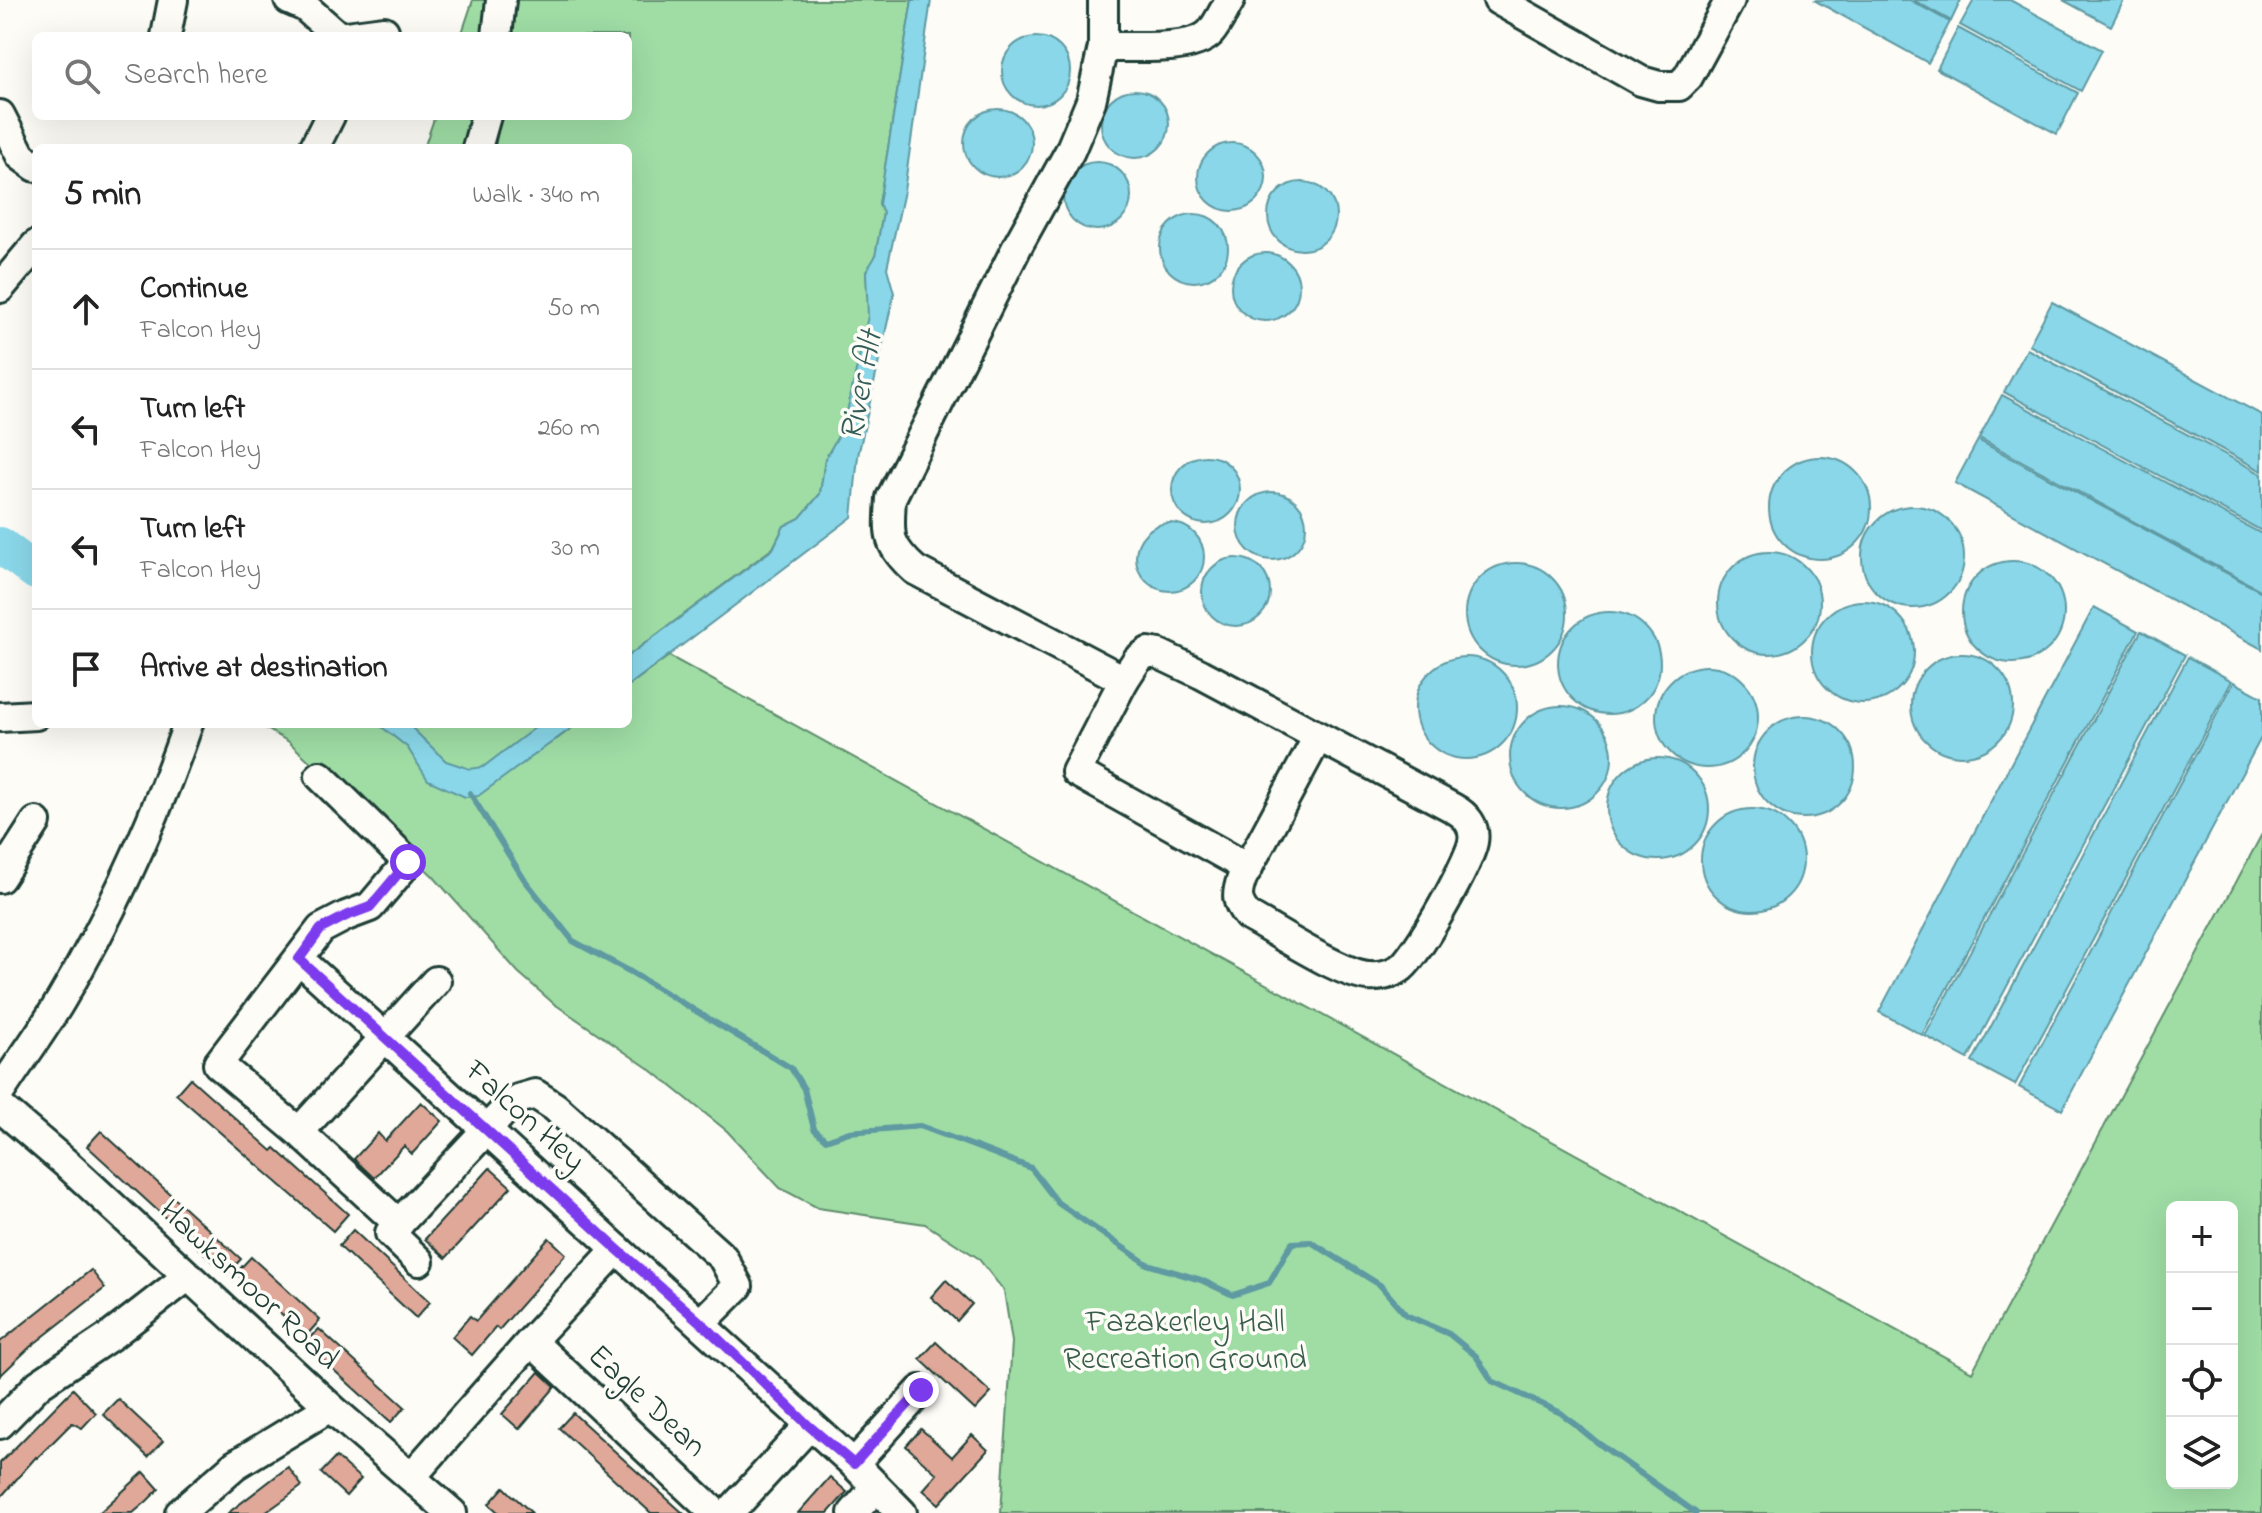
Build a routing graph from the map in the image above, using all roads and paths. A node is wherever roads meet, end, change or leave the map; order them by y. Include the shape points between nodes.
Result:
1 (173, 0) edge
2 (289, 0) edge
3 (501, 0) edge
4 (1103, 0) edge
5 (1230, 0) edge
6 (1498, 0) edge
7 (1730, 0) edge
8 (384, 31) dead end
9 (167, 32) edge
10 (333, 32) edge
11 (376, 32) edge
12 (497, 32) edge
13 (1103, 47) junction
14 (0, 115) edge
15 (328, 120) edge
16 (485, 120) edge
17 (316, 144) edge
18 (478, 144) edge
19 (32, 164) edge
20 (32, 250) edge
21 (0, 288) edge
22 (1124, 680) junction
23 (32, 715) edge
24 (0, 717) edge
25 (187, 728) edge
26 (1318, 737) junction
27 (320, 776) dead end
28 (36, 822) dead end
29 (1248, 868) junction
30 (0, 878) edge
31 (299, 959) junction
32 (436, 981) dead end
33 (385, 1037) junction
34 (0, 1092) edge
35 (0, 1107) edge
36 (487, 1129) junction
37 (299, 1132) junction
38 (399, 1224) junction
39 (617, 1249) junction
40 (419, 1261) dead end
41 (187, 1277) junction
42 (701, 1323) junction
43 (531, 1341) junction
44 (921, 1390) dead end
45 (330, 1407) junction
46 (0, 1424) edge
47 (809, 1426) junction
48 (854, 1464) junction
49 (412, 1476) junction
50 (876, 1487) junction
51 (180, 1513) edge
52 (452, 1513) edge
53 (715, 1513) edge
54 (729, 1513) edge
55 (853, 1513) edge
56 (902, 1513) edge

1 - 9 street
2 - 10 street
3 - 12 street
4 - 13 street
5 - 13 street via 1210,32 1197,42
6 - 7 street via 1641,81 1679,86
8 - 11 street
13 - 22 street via 1091,101 1070,151 891,498 888,536 896,553 915,570
14 - 19 street via 21,156
15 - 17 street
16 - 18 street
20 - 21 street
22 - 26 street via 1137,660 1148,652 1159,654
22 - 29 street via 1076,772
23 - 24 street
25 - 34 street via 125,878 61,1000
26 - 29 street
26 - 29 street via 1466,815 1474,840 1465,864 1413,956 1400,969 1368,976 1347,971 1248,916 1236,895
27 - 31 street via 408,862 370,907 321,929
28 - 30 street
31 - 33 street, Falcon Hey
31 - 37 street via 218,1064
32 - 33 street
33 - 36 street, Falcon Hey
33 - 37 street
35 - 41 street, Hawksmoor Road
36 - 38 street
36 - 39 street, Falcon Hey
36 - 42 street via 518,1099 535,1094 723,1258 738,1286
37 - 38 street
38 - 40 street via 390,1233
39 - 42 street, Falcon Hey
39 - 43 street
41 - 45 street, Hawksmoor Road
41 - 46 street via 39,1384
42 - 47 street, Falcon Hey
43 - 49 street
43 - 53 street, Eagle Dean
44 - 48 street
45 - 49 street, Hawksmoor Road
45 - 51 street via 235,1465
47 - 48 street, Falcon Hey
47 - 54 street
48 - 50 street, Falcon Hey
49 - 52 street, Hawksmoor Road
50 - 55 street
50 - 56 street, Falcon Hey

